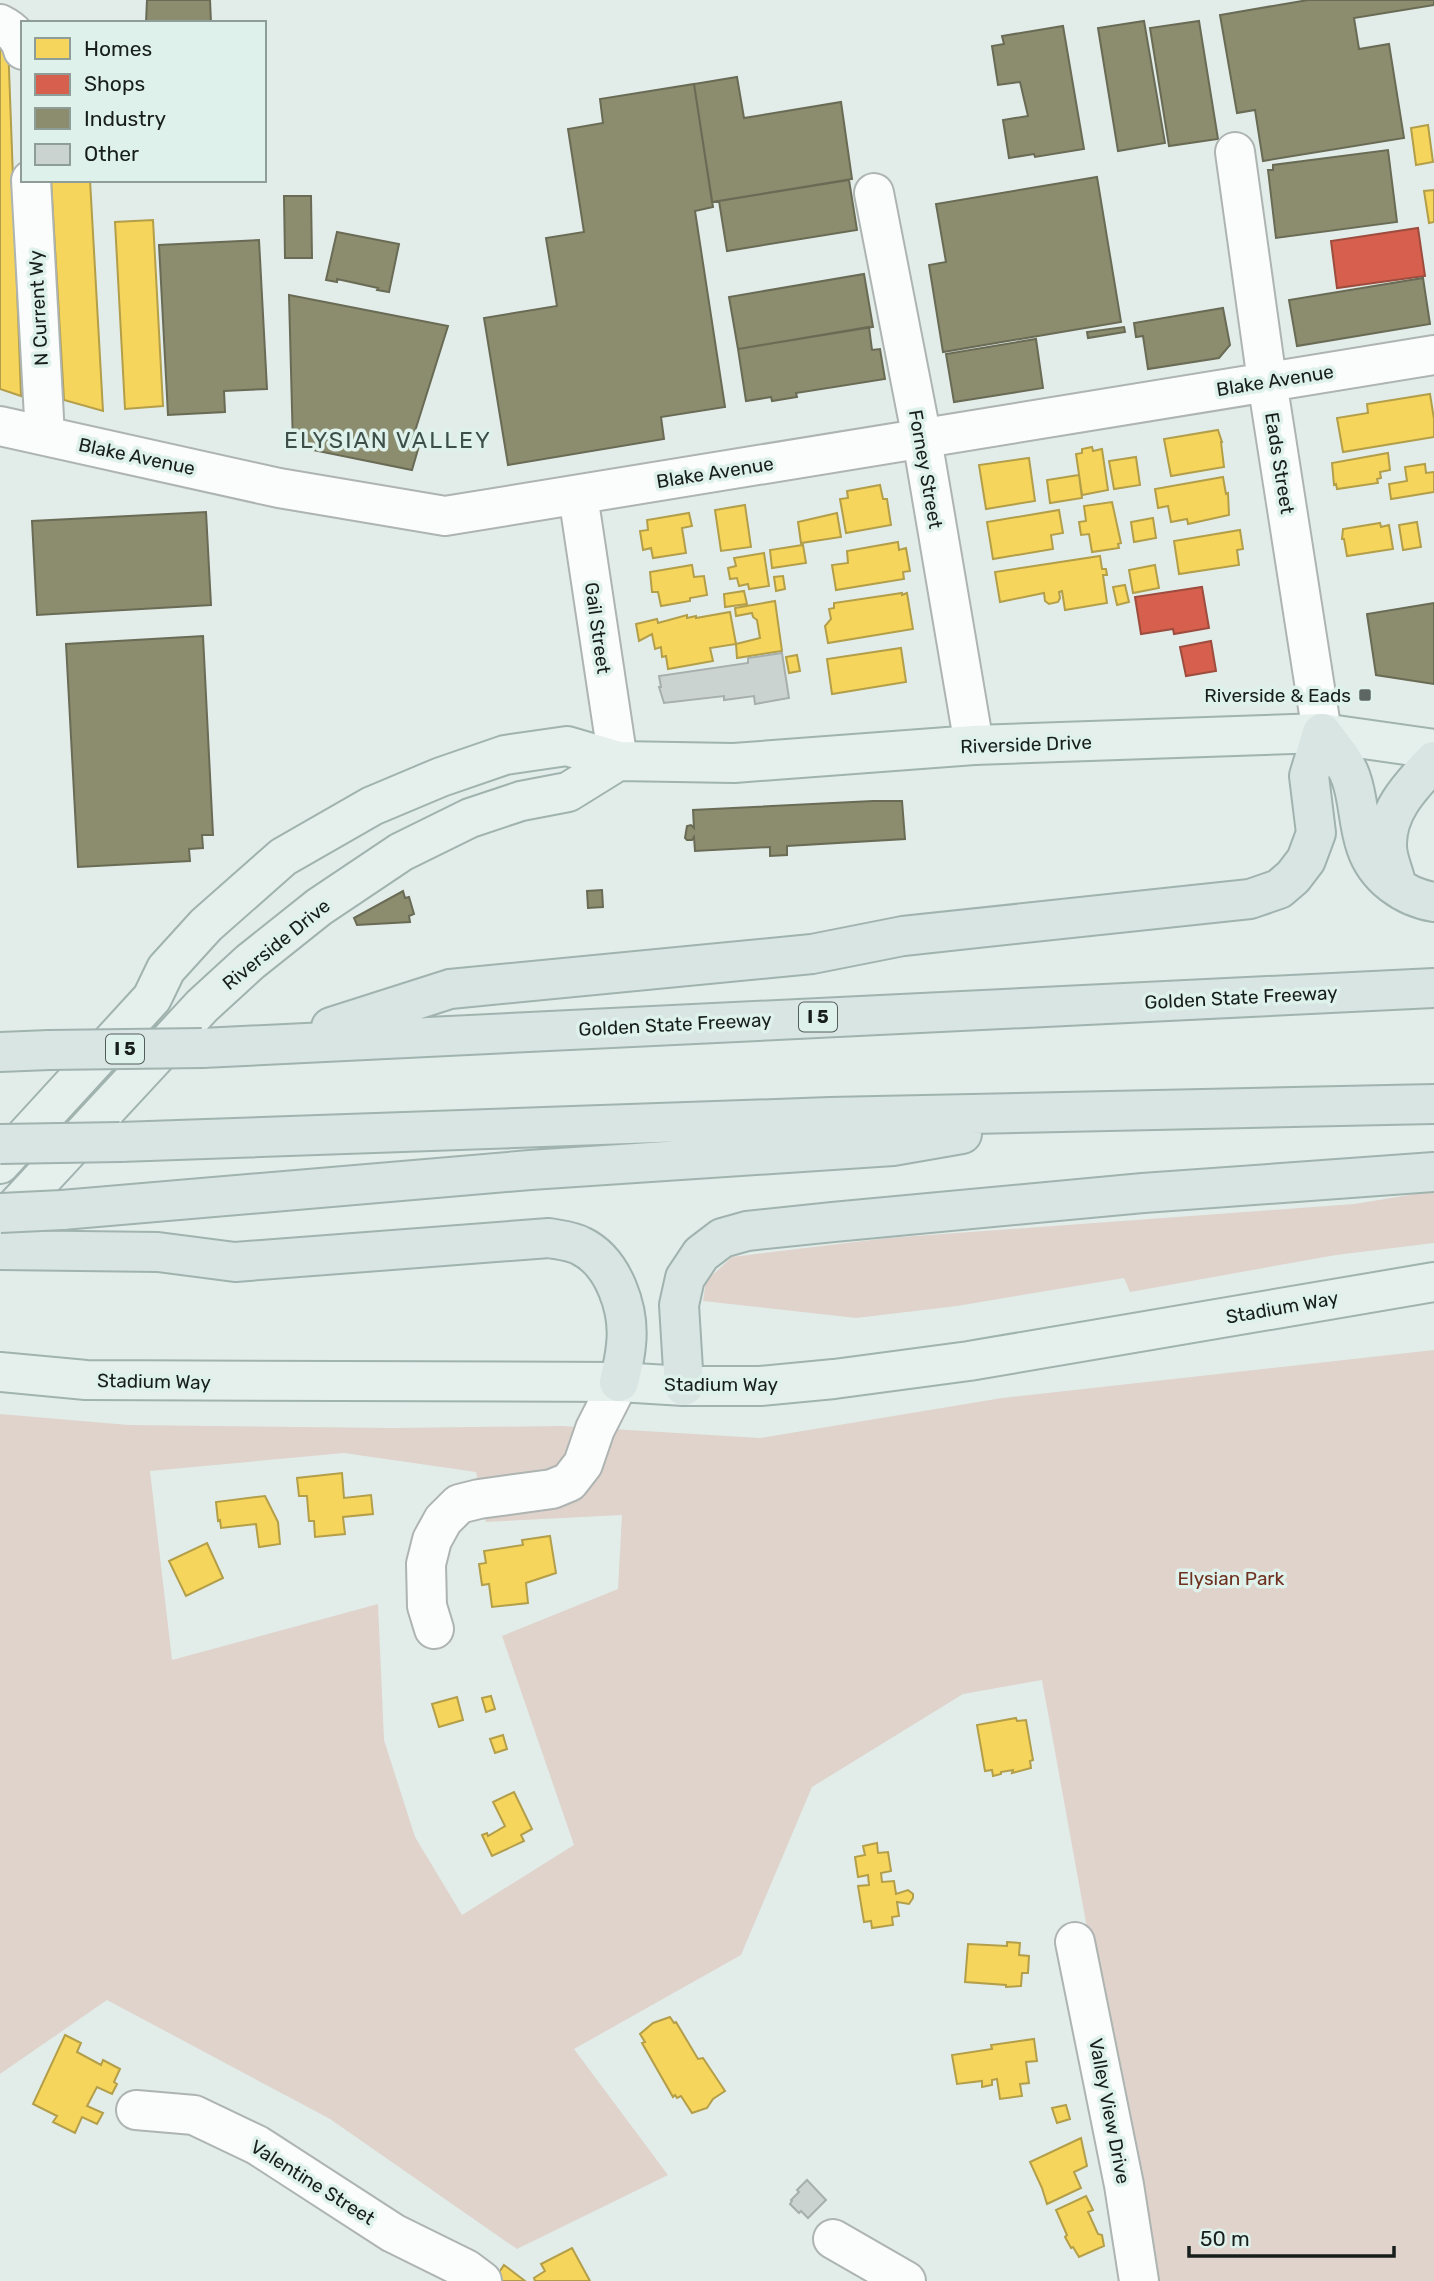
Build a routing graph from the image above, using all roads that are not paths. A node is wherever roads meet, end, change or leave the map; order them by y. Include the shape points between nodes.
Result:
1 (0, 24) edge
2 (21, 44) edge
3 (1235, 152) dead end
4 (31, 182) edge
5 (874, 193) dead end
6 (1434, 355) edge
7 (1267, 381) junction
8 (0, 426) edge
9 (45, 436) junction
10 (922, 439) junction
11 (578, 495) junction
12 (1322, 733) junction
13 (974, 745) junction
14 (1434, 749) edge
15 (618, 761) junction
16 (1434, 761) edge
17 (1397, 887) junction
18 (1434, 902) edge
19 (1434, 988) edge
20 (283, 1043) junction
21 (0, 1052) edge
22 (1434, 1104) edge
23 (1088, 1113) junction
24 (0, 1144) edge
25 (0, 1164) edge
26 (1434, 1172) edge
27 (0, 1213) edge
28 (9, 1241) edge
29 (1434, 1282) edge
30 (0, 1372) edge
31 (620, 1382) junction
32 (684, 1386) junction
33 (434, 1629) dead end
34 (1075, 1942) dead end
35 (136, 2110) dead end
36 (833, 2239) dead end
37 (481, 2281) edge
38 (906, 2281) edge
39 (1139, 2281) edge

1 - 2 street
3 - 7 street, Eads Street
4 - 9 street, N Current Wy
5 - 10 street, Forney Street
6 - 7 street, Blake Avenue
7 - 10 street, Blake Avenue
7 - 12 street, Eads Street
8 - 9 street, Blake Avenue
9 - 11 street, Blake Avenue via 279,488 445,516
10 - 11 street, Blake Avenue
10 - 13 street, Forney Street
11 - 15 street, Gail Street
12 - 13 main road, Riverside Drive
12 - 14 main road, Riverside Drive
12 - 17 highway via 1351,776 1366,847 1379,873
12 - 20 highway via 1309,776 1315,833 1306,860 1279,889 1250,900 903,936 812,954 450,989
13 - 15 main road, Riverside Drive via 734,763
15 - 25 main road, Riverside Drive via 566,746 505,755 372,806 283,857 206,925 166,969 152,998
15 - 28 main road, Riverside Drive via 568,792 470,818 401,852 318,907 202,1006
16 - 17 highway via 1396,806 1389,827 1387,848
17 - 18 highway
19 - 20 highway, Golden State Freeway / I 5
20 - 21 highway, Golden State Freeway / I 5, bridge
22 - 23 highway
23 - 24 highway, bridge
23 - 27 highway, bridge via 892,1146
26 - 32 highway via 1102,1197 722,1237 701,1254 685,1278 679,1304
28 - 31 highway via 235,1262 560,1240 595,1255 610,1272 621,1296 626,1344
29 - 32 main road, Stadium Way via 906,1370 760,1386
30 - 31 main road, Stadium Way via 86,1380
31 - 32 main road, Stadium Way
31 - 33 street via 583,1464 569,1482 552,1489 459,1504 443,1520 426,1564 427,1606
34 - 39 street, Valley View Drive
35 - 37 street, Valentine Street via 194,2115 257,2145 393,2233
36 - 38 street

